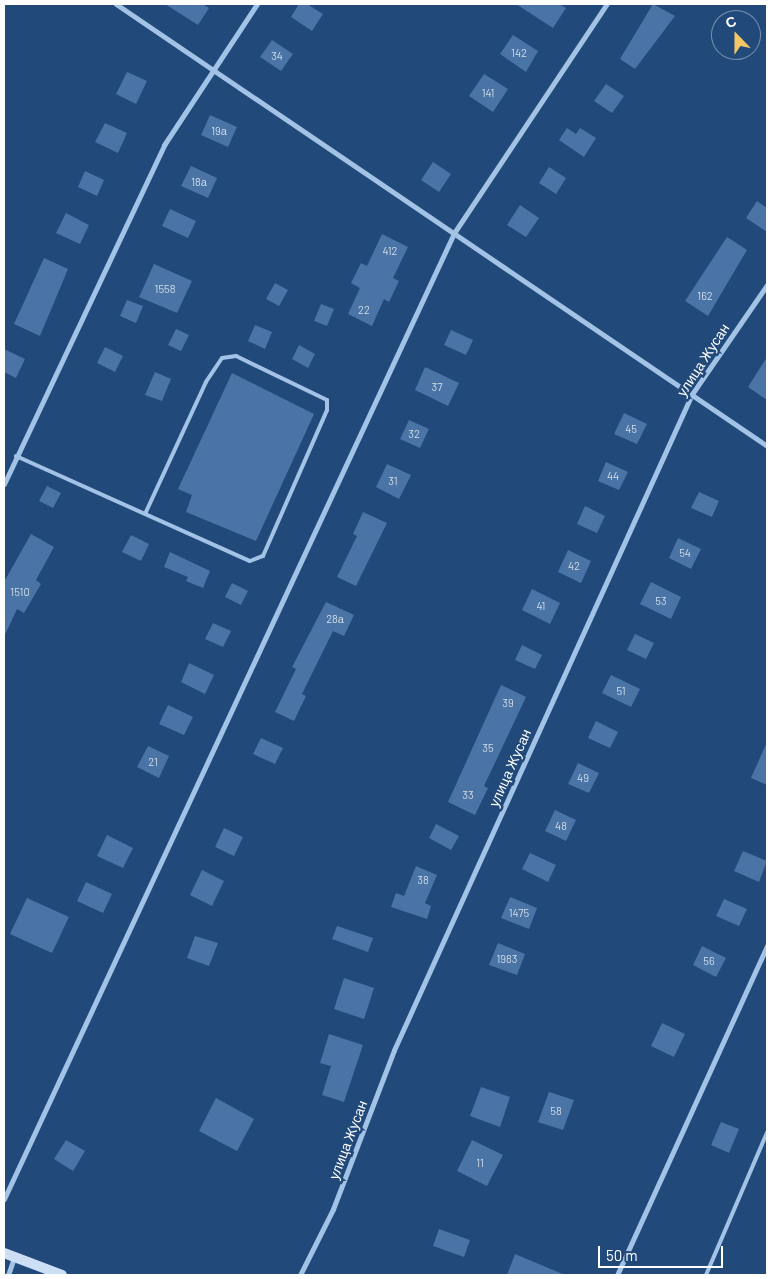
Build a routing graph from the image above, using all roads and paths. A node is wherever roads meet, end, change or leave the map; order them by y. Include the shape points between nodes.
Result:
1 (116, 4) edge
2 (257, 4) edge
3 (607, 4) edge
4 (213, 69) junction
5 (454, 232) junction
6 (767, 285) edge
7 (692, 394) junction
8 (767, 446) edge
9 (16, 456) junction
10 (4, 484) edge
11 (145, 514) junction
12 (767, 946) edge
13 (767, 1133) edge
14 (4, 1199) edge
15 (4, 1253) edge
16 (14, 1258) junction
17 (8, 1275) edge
18 (62, 1275) edge
19 (300, 1275) edge
20 (617, 1275) edge
21 (706, 1275) edge

1 - 4 street
2 - 4 street
3 - 5 street
4 - 5 street
4 - 9 street via 164,145
5 - 7 street
5 - 14 street
6 - 7 street, улица Жусан
7 - 8 street
7 - 19 street, улица Жусан via 394,1050 333,1209
9 - 10 street
9 - 11 lane
11 - 11 lane via 250,561 263,556 327,410 327,400 236,356 222,358 206,382
12 - 20 street
13 - 21 lane
15 - 16 main road
16 - 17 street
16 - 18 main road

